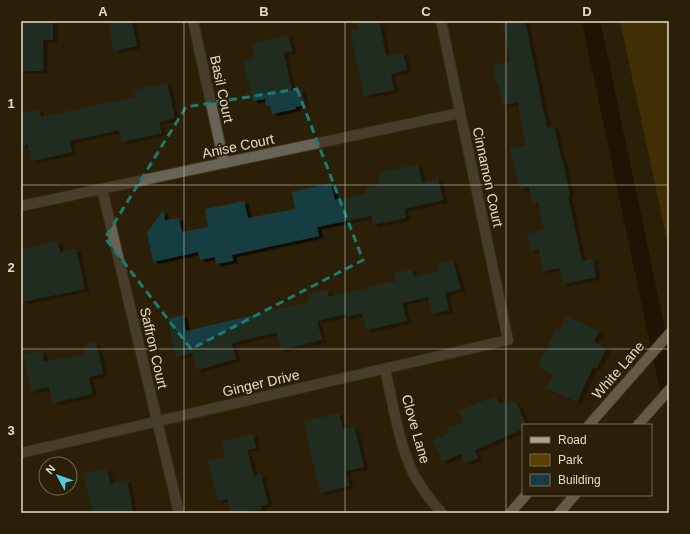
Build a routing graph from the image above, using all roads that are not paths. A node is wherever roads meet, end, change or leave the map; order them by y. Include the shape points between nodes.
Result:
1 (193, 21) edge
2 (440, 21) edge
3 (460, 113) junction
4 (224, 163) junction
5 (102, 189) junction
6 (21, 206) edge
7 (669, 334) edge
8 (508, 340) joint
9 (385, 368) junction
10 (669, 390) edge
11 (157, 422) junction
12 (640, 423) edge
13 (590, 424) edge
14 (21, 453) edge
15 (525, 496) edge
16 (574, 496) edge
17 (179, 513) edge
18 (442, 513) edge
19 (510, 513) edge
20 (559, 513) edge

1 - 4 street, Basil Court
2 - 3 street, Cinnamon Court
3 - 4 street, Anise Court
3 - 8 street, Cinnamon Court
4 - 5 street, Anise Court
5 - 6 street, Anise Court
5 - 11 street, Saffron Court
7 - 13 main road, White Lane
8 - 9 street, Ginger Drive
9 - 11 street, Ginger Drive
9 - 18 street, Clove Lane via 405,453 428,497
10 - 12 main road
11 - 14 street, Ginger Drive
11 - 17 street, Saffron Court
15 - 19 main road
16 - 20 main road

